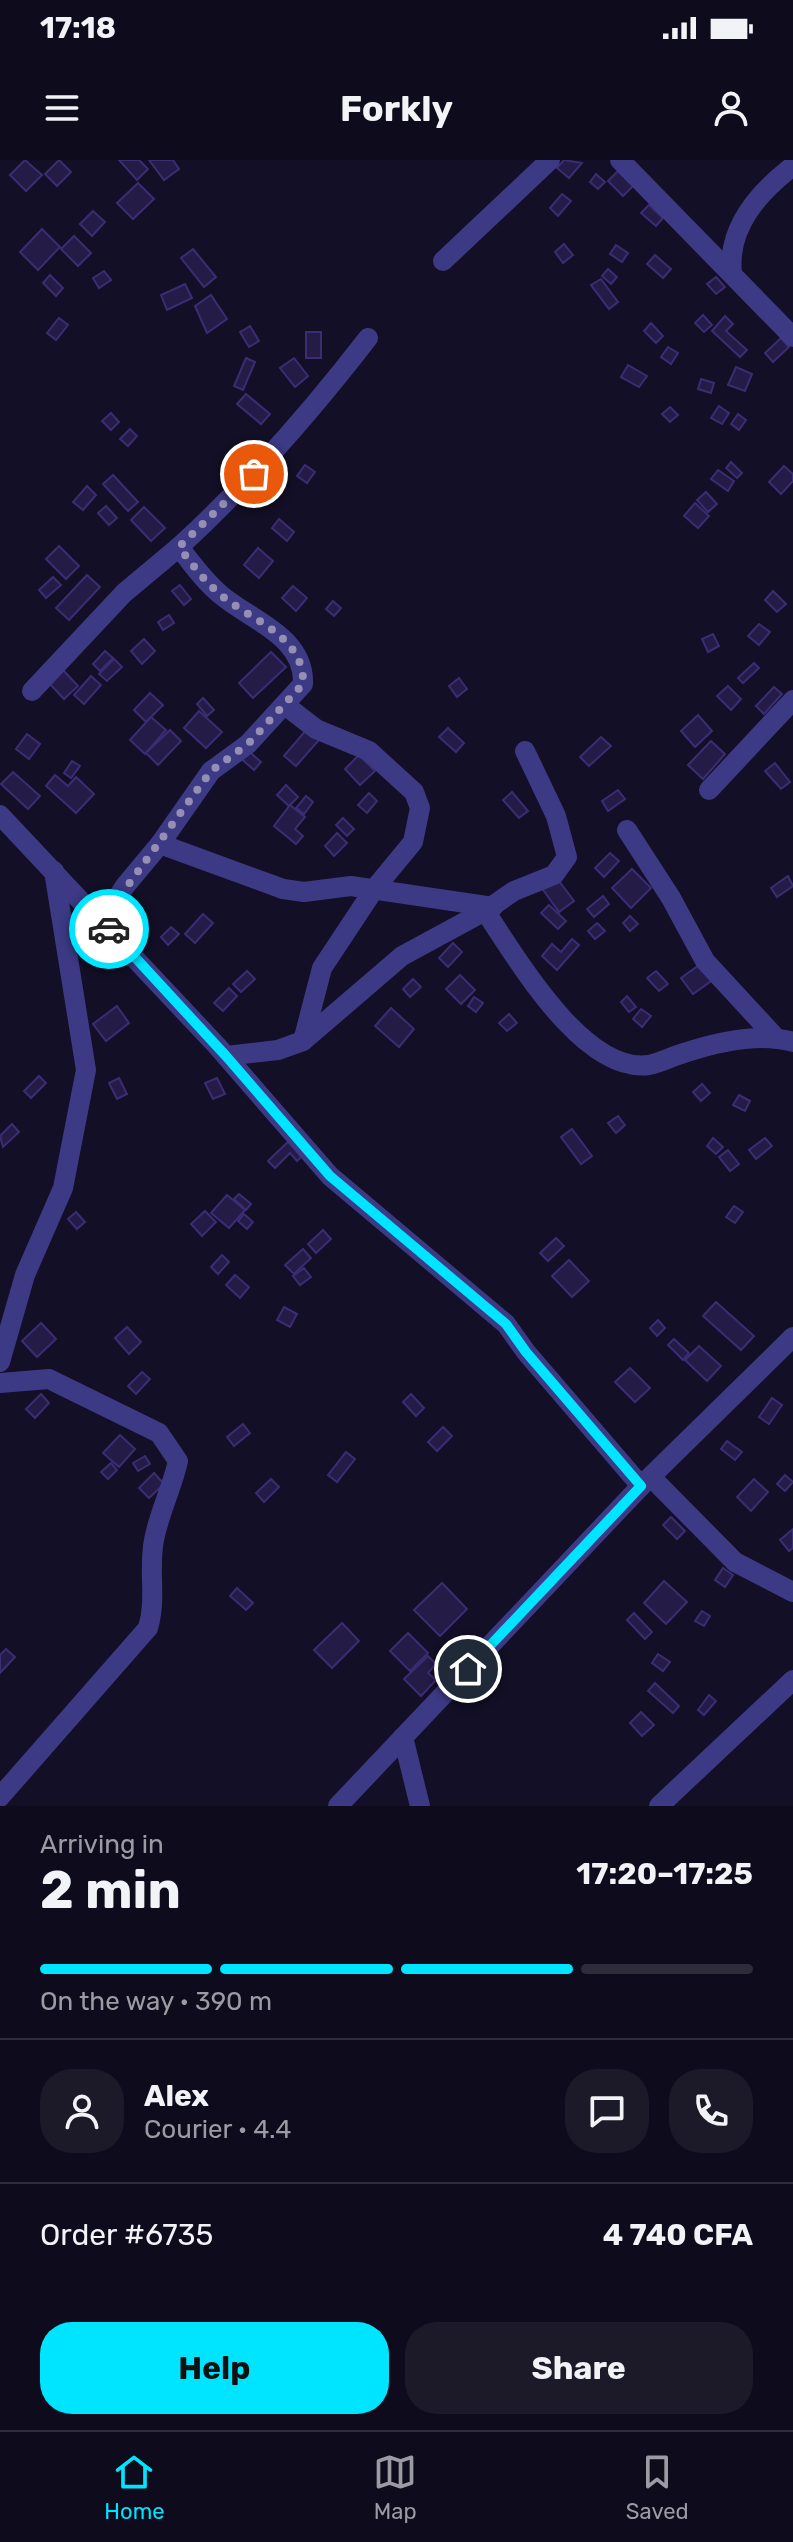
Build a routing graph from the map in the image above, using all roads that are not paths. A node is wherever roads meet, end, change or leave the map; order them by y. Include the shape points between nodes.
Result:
1 (550, 160) edge
2 (620, 160) edge
3 (793, 166) edge
4 (443, 261) dead end
5 (732, 273) junction
6 (793, 337) edge
7 (368, 338) dead end
8 (179, 547) junction
9 (32, 691) dead end
10 (793, 700) edge
11 (285, 705) junction
12 (525, 751) dead end
13 (709, 790) dead end
14 (0, 815) edge
15 (627, 830) dead end
16 (160, 844) junction
17 (54, 871) junction
18 (375, 888) junction
19 (489, 909) junction
20 (102, 921) junction
21 (785, 1040) edge
22 (303, 1041) junction
23 (226, 1056) junction
24 (25, 1275) junction
25 (0, 1294) edge
26 (793, 1337) edge
27 (0, 1362) edge
28 (0, 1383) edge
29 (646, 1481) junction
30 (793, 1592) edge
31 (793, 1680) edge
32 (403, 1737) junction
33 (0, 1797) edge
34 (338, 1806) edge
35 (420, 1806) edge
36 (659, 1806) edge

1 - 4 street
2 - 5 street
3 - 5 street via 761,194 737,230 730,248
5 - 6 street
7 - 8 street via 312,411
8 - 9 street via 124,593
8 - 11 street via 222,596 268,623 297,658 303,684
10 - 13 street
11 - 16 street via 248,744 211,771
11 - 18 street via 316,729 369,751 418,799 417,834
12 - 19 street via 556,816 567,857 554,875 514,891
14 - 17 street
15 - 21 street via 705,961
16 - 18 street via 283,889
16 - 20 street
17 - 20 street
17 - 24 street via 86,1070 63,1188
18 - 19 street
18 - 22 street via 322,968
19 - 21 street via 545,999 602,1054 651,1065 720,1044
19 - 22 street via 402,956
20 - 23 street
22 - 23 street via 278,1050
23 - 29 street via 330,1176 506,1324
24 - 25 street
24 - 27 street
26 - 29 street
28 - 33 street via 49,1379 159,1433 178,1461 155,1537 148,1628
29 - 30 street via 735,1562
29 - 32 street
31 - 36 street
32 - 34 street
32 - 35 street

